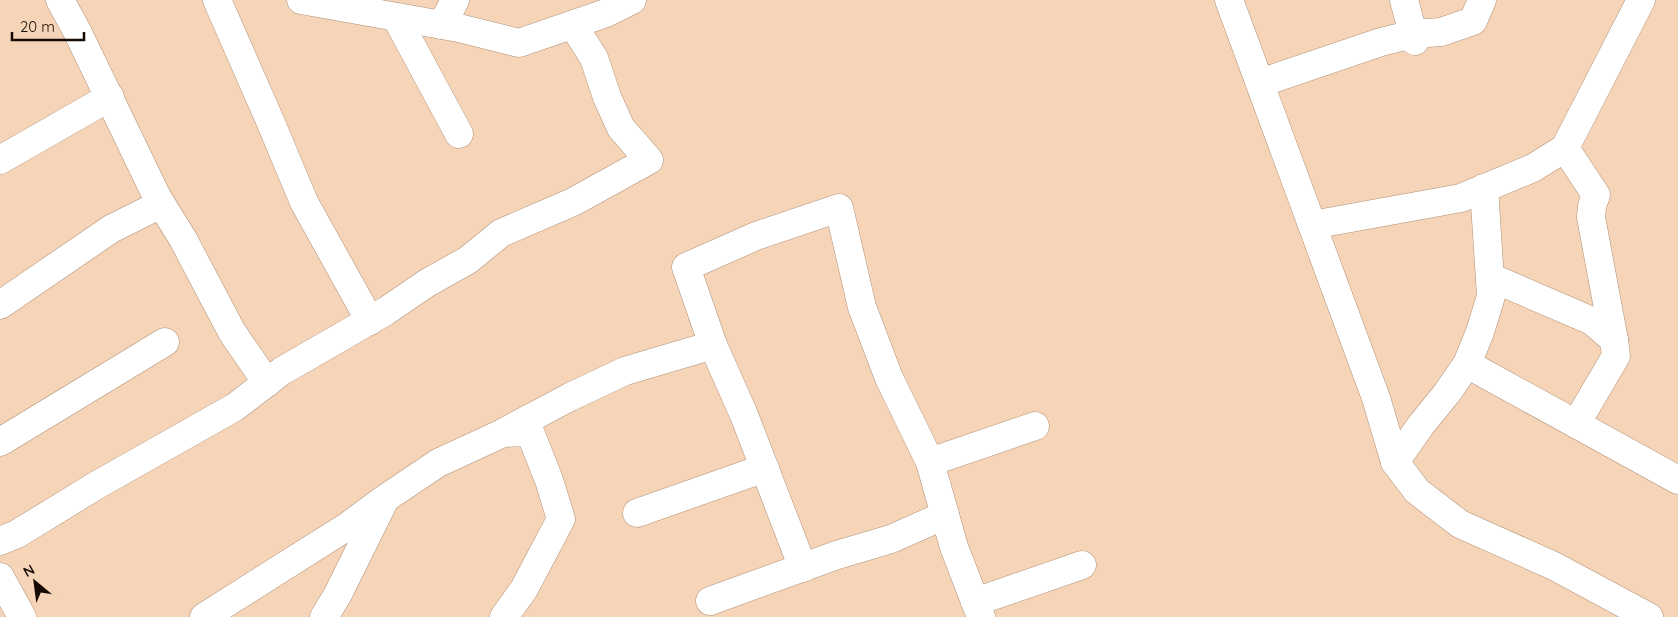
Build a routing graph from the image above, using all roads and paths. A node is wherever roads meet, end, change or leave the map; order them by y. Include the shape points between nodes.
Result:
1 (60, 0) edge
2 (217, 0) edge
3 (301, 0) edge
4 (455, 0) edge
5 (1229, 0) edge
6 (1404, 0) edge
7 (1482, 0) edge
8 (628, 1) edge
9 (1635, 2) edge
10 (396, 17) junction
11 (442, 25) junction
12 (573, 25) junction
13 (1414, 37) junction
14 (1260, 83) junction
15 (110, 97) junction
16 (459, 134) dead end
17 (1564, 148) junction
18 (0, 160) edge
19 (1484, 188) junction
20 (161, 204) junction
21 (1312, 225) junction
22 (1490, 277) junction
23 (0, 305) edge
24 (370, 321) junction
25 (1614, 340) junction
26 (165, 342) dead end
27 (713, 345) junction
28 (1467, 364) junction
29 (267, 382) junction
30 (1576, 424) junction
31 (1035, 426) dead end
32 (503, 433) junction
33 (0, 442) edge
34 (930, 462) junction
35 (1395, 462) junction
36 (765, 468) junction
37 (1678, 480) edge
38 (386, 498) junction
39 (637, 513) dead end
40 (945, 515) junction
41 (0, 542) edge
42 (1082, 565) dead end
43 (803, 568) junction
44 (0, 577) edge
45 (710, 600) dead end
46 (978, 609) edge
47 (22, 617) edge
48 (204, 617) edge
49 (324, 617) edge
50 (504, 617) edge
51 (1649, 617) edge

1 - 15 street
2 - 24 street via 304,202
3 - 10 street
4 - 11 street
5 - 14 street
6 - 13 street
7 - 13 street via 1473,21
8 - 12 street
9 - 17 street
10 - 11 street
10 - 16 street
11 - 12 street via 520,43
12 - 24 street via 594,58 620,128 648,160 573,202 501,233 468,260
13 - 14 street via 1381,42
14 - 21 street
15 - 18 street
15 - 20 street
17 - 19 street via 1533,168
17 - 25 street via 1596,195 1591,216
19 - 21 street via 1460,198
19 - 22 street
20 - 23 street via 111,229
20 - 29 street via 232,332
21 - 35 street via 1376,398
22 - 25 street via 1592,321
22 - 28 street via 1491,296
24 - 29 street
25 - 30 street via 1616,356
26 - 33 street
27 - 32 street via 625,371
27 - 34 street via 686,268 756,236 839,208 862,306 889,378
27 - 36 street
28 - 30 street
28 - 35 street
29 - 41 street via 235,407
30 - 37 street
31 - 34 street
32 - 38 street via 438,463
32 - 50 street via 530,432 561,519 524,589
34 - 40 street
35 - 51 street via 1417,491 1460,524 1554,566
36 - 39 street
36 - 43 street
38 - 48 street via 348,526
38 - 49 street
40 - 43 street via 891,539
40 - 46 street
42 - 46 street
43 - 45 street
44 - 47 street

